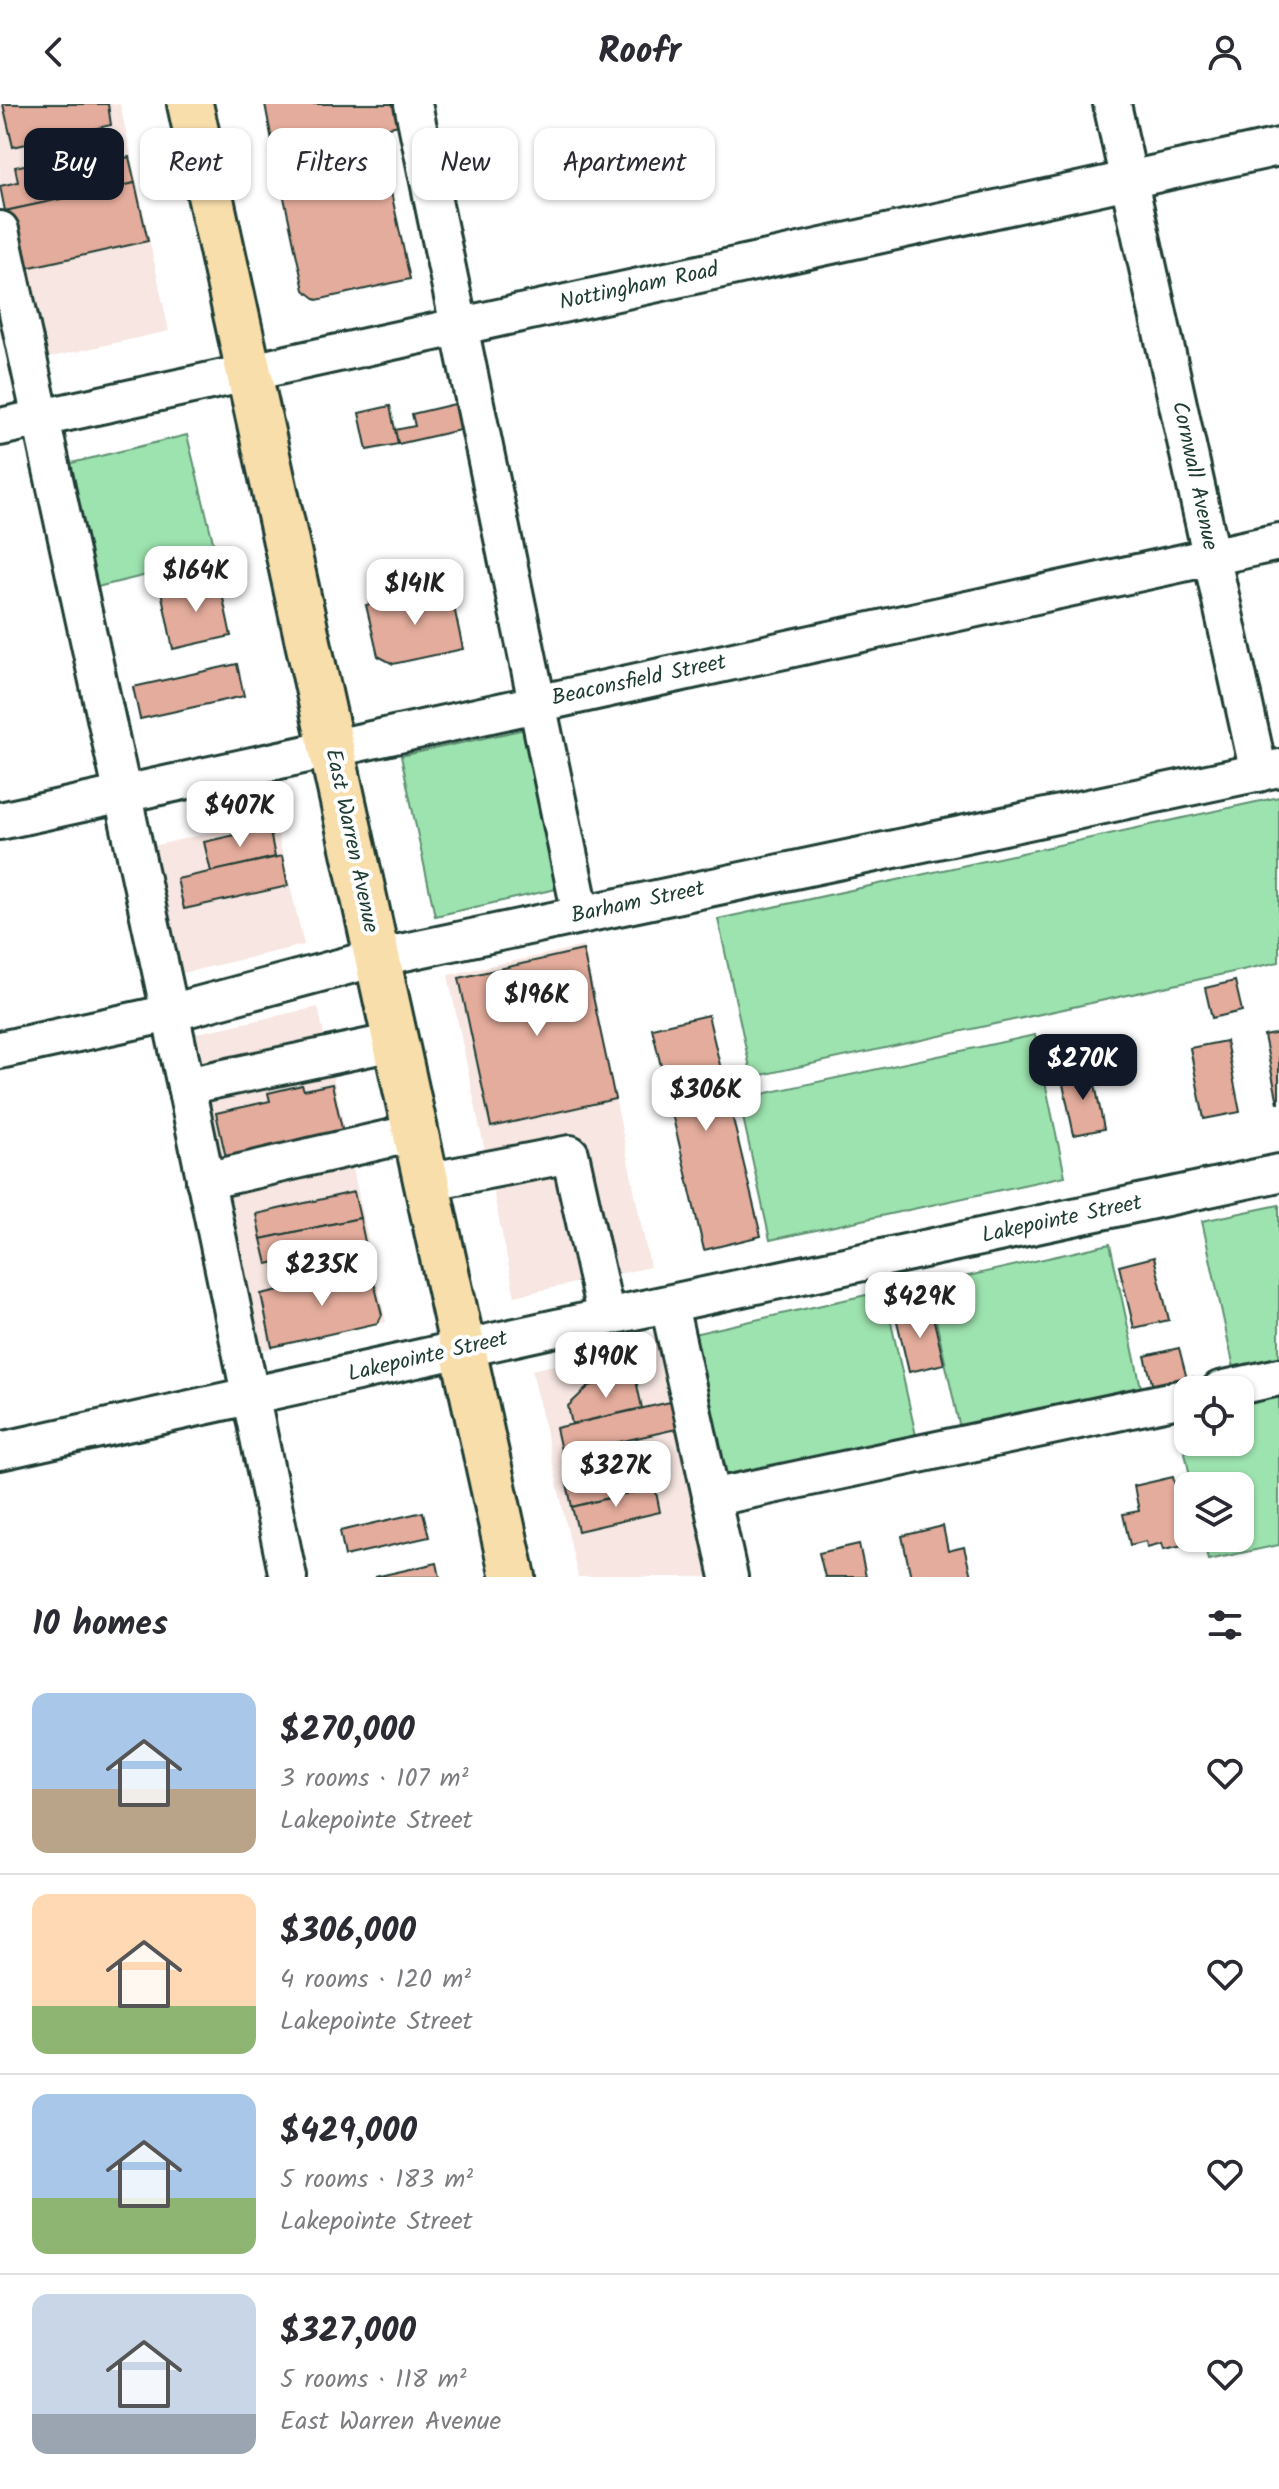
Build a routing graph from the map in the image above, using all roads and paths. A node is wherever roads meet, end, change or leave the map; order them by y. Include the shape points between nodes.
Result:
1 (190, 104) edge
2 (413, 104) edge
3 (1112, 104) edge
4 (1279, 147) edge
5 (1128, 180) junction
6 (0, 230) edge
7 (461, 326) junction
8 (249, 372) junction
9 (41, 418) junction
10 (0, 427) edge
11 (1279, 542) edge
12 (1211, 557) junction
13 (539, 703) junction
14 (331, 748) junction
15 (1269, 771) edge
16 (121, 794) junction
17 (0, 821) edge
18 (581, 915) junction
19 (376, 958) junction
20 (170, 1013) junction
21 (394, 1042) junction
22 (0, 1050) edge
23 (186, 1086) junction
24 (414, 1133) junction
25 (1279, 1173) edge
26 (205, 1181) junction
27 (426, 1182) junction
28 (669, 1305) junction
29 (606, 1317) junction
30 (463, 1350) junction
31 (1279, 1377) edge
32 (1254, 1383) edge
33 (249, 1397) junction
34 (1174, 1400) edge
35 (0, 1451) edge
36 (711, 1498) junction
37 (288, 1577) edge
38 (513, 1577) edge
39 (729, 1577) edge

1 - 8 main road, East Warren Avenue
2 - 7 street
3 - 5 street, Cornwall Avenue
4 - 5 street, Nottingham Road
5 - 7 street, Nottingham Road
5 - 12 street, Cornwall Avenue
6 - 9 street
7 - 8 street, Nottingham Road
7 - 13 street
8 - 9 street, Nottingham Road
8 - 14 main road, East Warren Avenue
9 - 10 street, Nottingham Road
9 - 16 street
11 - 12 street, Beaconsfield Street
12 - 13 street, Beaconsfield Street
12 - 15 street, Cornwall Avenue
13 - 14 street, Beaconsfield Street
13 - 18 street
14 - 16 street, Beaconsfield Street
14 - 19 main road, East Warren Avenue
15 - 18 street, Barham Street
16 - 17 street, Beaconsfield Street
16 - 20 street
18 - 19 street, Barham Street
19 - 20 street, Barham Street
19 - 21 main road, East Warren Avenue
20 - 22 street, Barham Street
20 - 23 street
21 - 23 street
21 - 24 main road, East Warren Avenue
23 - 26 street
24 - 26 street
24 - 27 main road, East Warren Avenue
25 - 28 street, Lakepointe Street
26 - 33 street
27 - 29 street via 570,1154
27 - 30 main road, East Warren Avenue
28 - 29 street, Lakepointe Street
28 - 36 street
29 - 30 street, Lakepointe Street
30 - 33 street, Lakepointe Street
30 - 38 main road, East Warren Avenue
31 - 32 street
33 - 35 street, Lakepointe Street
33 - 37 street
34 - 36 street
36 - 39 street

